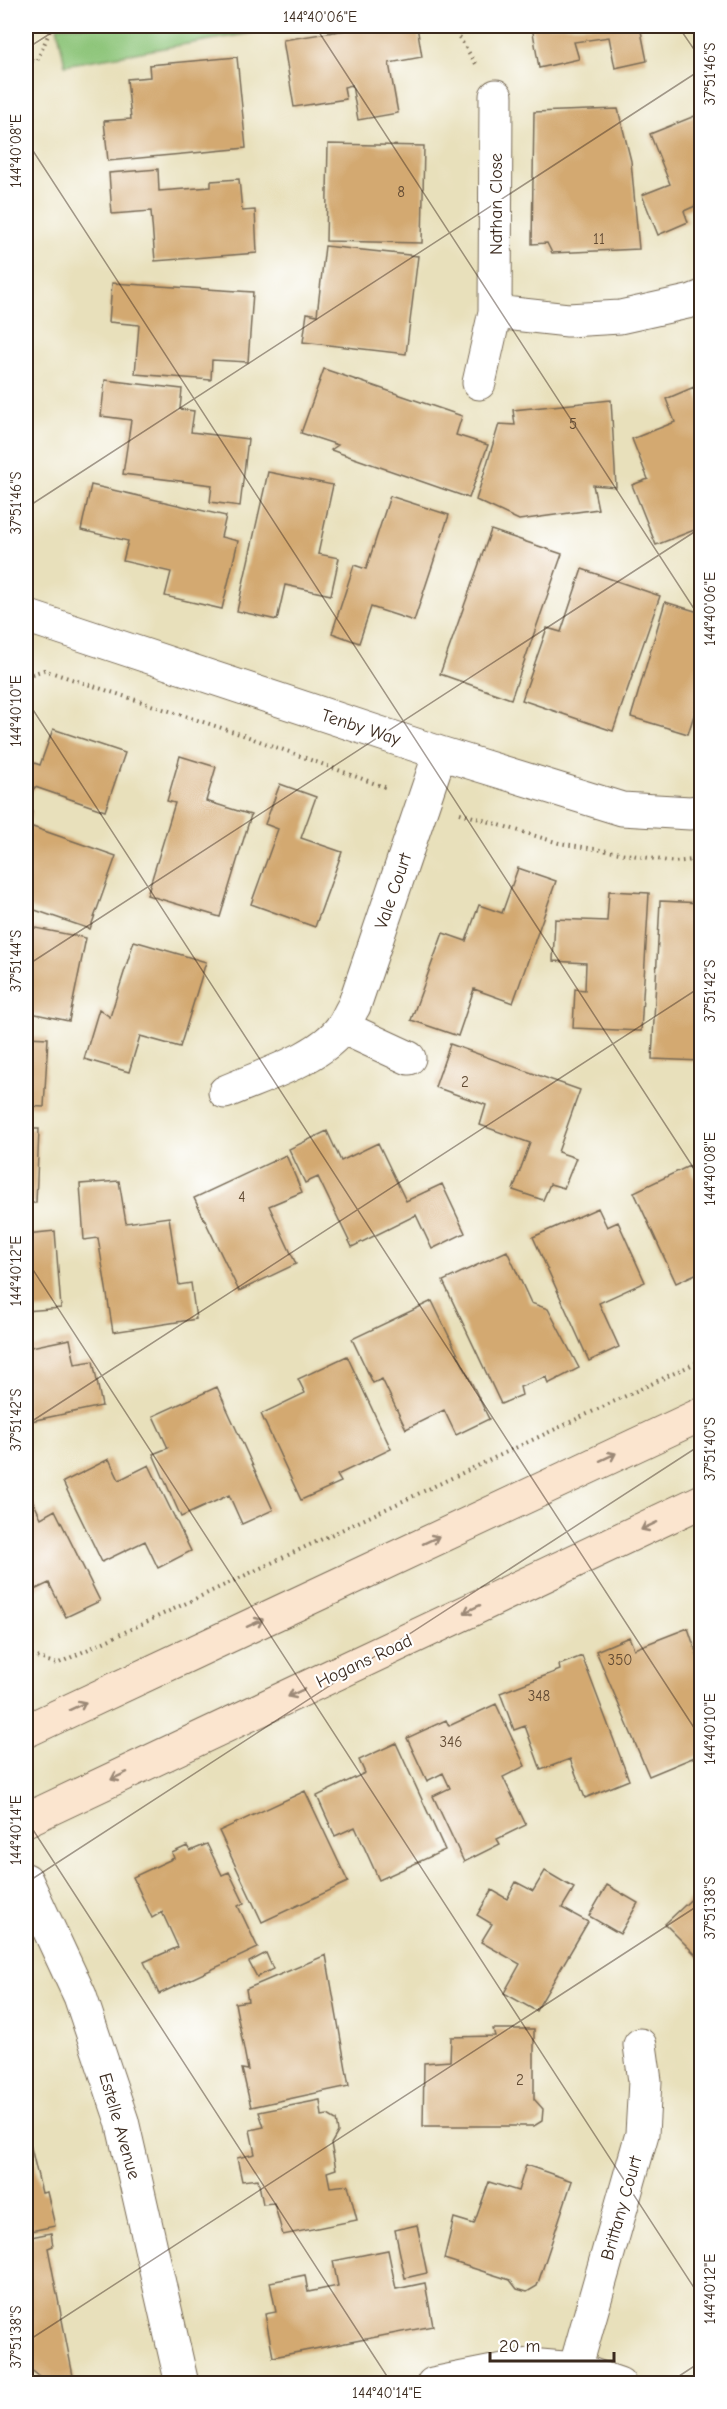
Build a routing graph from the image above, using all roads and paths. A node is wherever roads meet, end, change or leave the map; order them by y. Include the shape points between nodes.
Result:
1 (52, 26) edge
2 (455, 26) edge
3 (26, 61) edge
4 (496, 96) joint
5 (702, 297) edge
6 (495, 312) junction
7 (479, 383) dead end
8 (26, 616) edge
9 (26, 676) edge
10 (440, 753) junction
11 (423, 802) junction
12 (702, 811) edge
13 (702, 859) edge
14 (342, 1028) junction
15 (409, 1058) dead end
16 (225, 1092) dead end
17 (702, 1360) edge
18 (702, 1414) edge
19 (702, 1502) edge
20 (26, 1653) edge
21 (26, 1731) edge
22 (26, 1820) edge
23 (26, 1880) edge
24 (640, 2045) dead end
25 (575, 2369) junction
26 (182, 2384) edge
27 (433, 2384) edge
28 (619, 2384) edge

1 - 3 path via 37,61
2 - 4 path
4 - 6 street, Nathan Close
5 - 6 street via 620,317 568,320
6 - 7 street, Nathan Close
8 - 10 street, Tenby Way
9 - 11 path via 44,670 243,735
10 - 11 street, Vale Court
10 - 12 street, Tenby Way via 622,809
11 - 13 path via 559,843 674,862
11 - 14 street, Vale Court via 354,1006
14 - 15 street
14 - 16 street, Vale Court via 299,1060
17 - 20 path via 57,1664
21 -> 18 street
19 -> 22 street, Hogans Road
23 - 26 street, Estelle Avenue via 80,1996 122,2121
24 - 25 street, Brittany Court via 645,2081 642,2134
25 - 27 street via 529,2365
25 - 28 street

